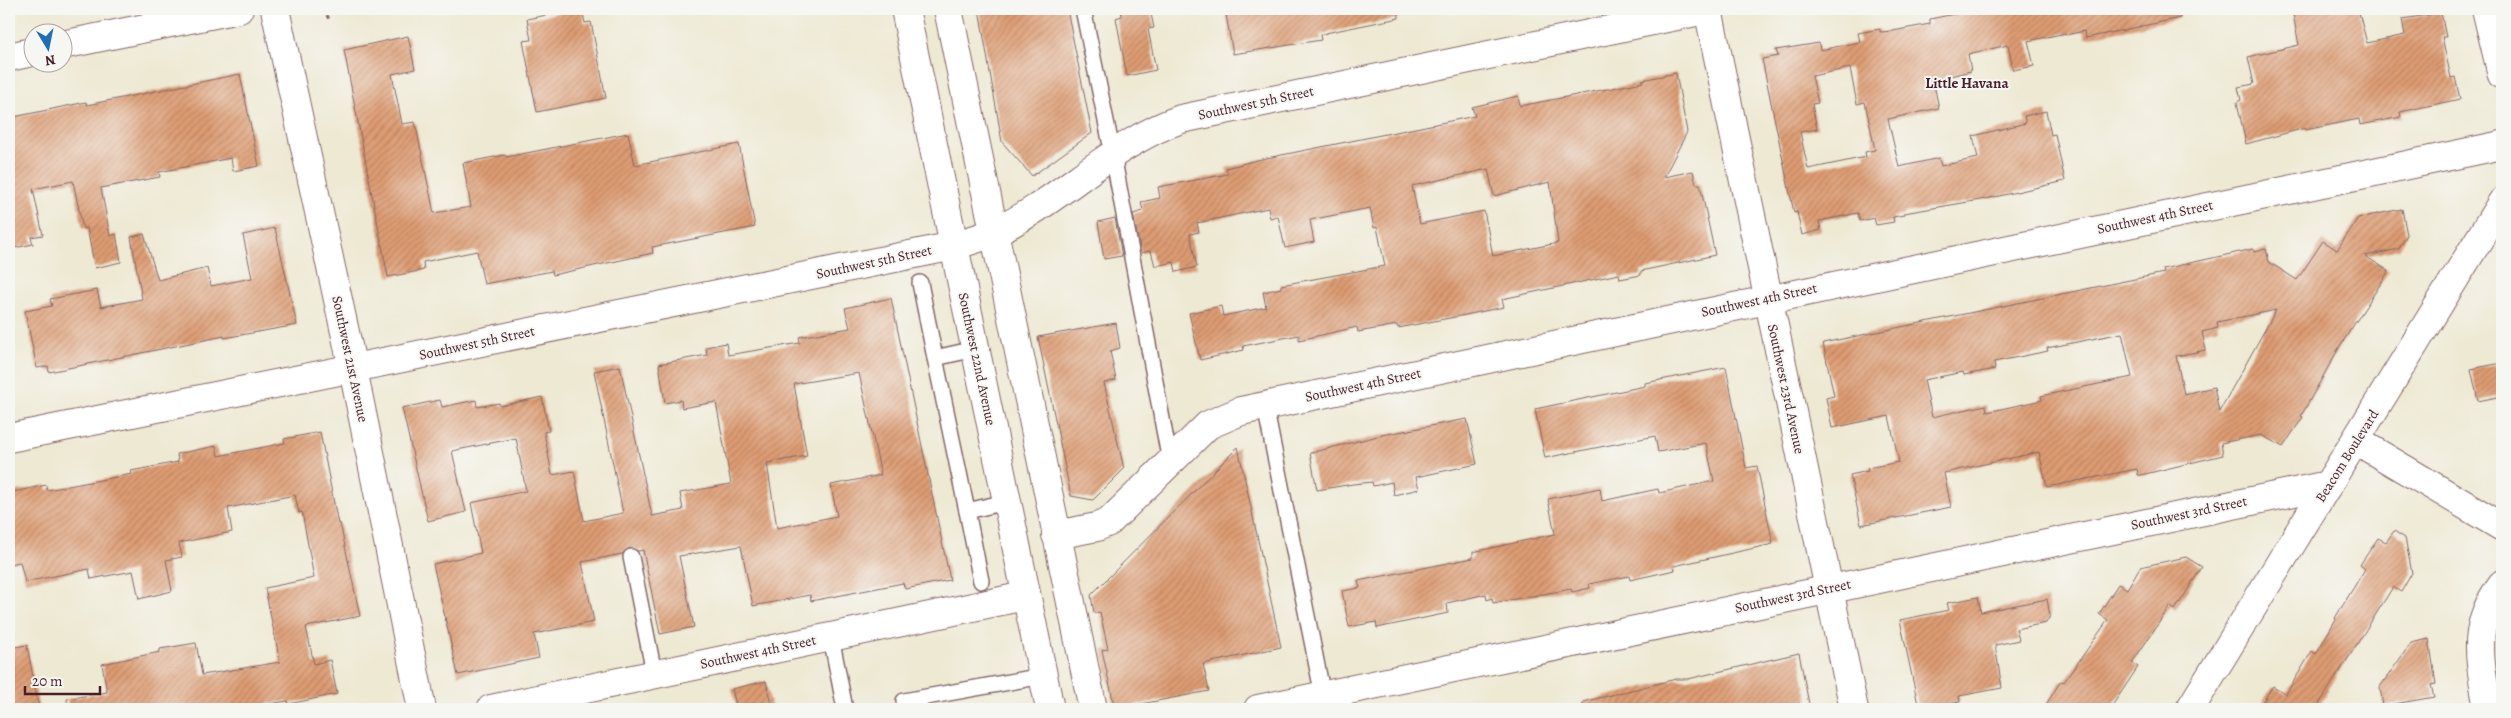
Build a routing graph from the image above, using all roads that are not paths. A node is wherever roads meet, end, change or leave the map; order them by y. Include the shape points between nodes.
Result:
1 (239, 9) edge
2 (275, 9) edge
3 (905, 9) edge
4 (948, 9) edge
5 (1083, 9) edge
6 (1708, 9) edge
7 (2486, 9) edge
8 (72, 43) edge
9 (22, 54) edge
10 (9, 56) edge
11 (2502, 75) edge
12 (2502, 145) edge
13 (1113, 155) junction
14 (2502, 202) edge
15 (993, 233) junction
16 (954, 246) junction
17 (920, 283) dead end
18 (1768, 299) junction
19 (975, 349) junction
20 (935, 358) junction
21 (352, 369) junction
22 (1265, 406) junction
23 (9, 438) edge
24 (2357, 441) junction
25 (1170, 462) junction
26 (2328, 485) junction
27 (1006, 502) junction
28 (967, 511) junction
29 (2502, 527) edge
30 (1056, 535) junction
31 (2502, 536) edge
32 (2502, 540) edge
33 (631, 557) dead end
34 (981, 581) dead end
35 (2502, 584) edge
36 (1828, 588) junction
37 (1026, 596) junction
38 (831, 637) junction
39 (654, 673) junction
40 (1043, 676) junction
41 (1323, 696) junction
42 (904, 700) dead end
43 (422, 709) edge
44 (491, 709) edge
45 (845, 709) edge
46 (1050, 709) edge
47 (1093, 709) edge
48 (1258, 709) edge
49 (1854, 709) edge
50 (2190, 709) edge
51 (2488, 709) edge

1 - 8 street
2 - 21 street, Southwest 21st Avenue
3 - 16 street, Southwest 22nd Avenue
4 - 15 street
5 - 13 lane
6 - 13 street, Southwest 5th Street via 1181,119 1158,127
6 - 18 street, Southwest 23rd Avenue
7 - 11 street
9 - 10 street
12 - 18 street, Southwest 4th Street
13 - 15 street, Southwest 5th Street via 1023,217
13 - 25 lane
14 - 24 street, Beacom Boulevard
15 - 16 street, Southwest 5th Street
15 - 30 street
16 - 19 street, Southwest 22nd Avenue
16 - 21 street, Southwest 5th Street
17 - 20 lane
18 - 22 street, Southwest 4th Street
18 - 36 street, Southwest 23rd Avenue
19 - 20 lane
19 - 27 street, Southwest 22nd Avenue
20 - 28 lane
21 - 23 street, Southwest 5th Street
21 - 43 street, Southwest 21st Avenue
22 - 25 street, Southwest 4th Street via 1222,417 1208,425
22 - 41 lane
24 - 26 street, Beacom Boulevard
24 - 29 street
25 - 30 street, Southwest 4th Street via 1109,522
26 - 36 street, Southwest 3rd Street
26 - 50 street, Beacom Boulevard
27 - 28 lane
27 - 37 street, Southwest 22nd Avenue
28 - 34 lane
30 - 47 street
31 - 32 street
33 - 39 lane
35 - 51 street via 2485,613 2478,645
36 - 41 street, Southwest 3rd Street
36 - 49 street, Southwest 23rd Avenue
37 - 38 street, Southwest 4th Street
37 - 40 street, Southwest 22nd Avenue
38 - 39 street, Southwest 4th Street
38 - 45 lane
39 - 44 street, Southwest 4th Street
40 - 42 lane
40 - 46 street, Southwest 22nd Avenue
41 - 48 street, Southwest 3rd Street

